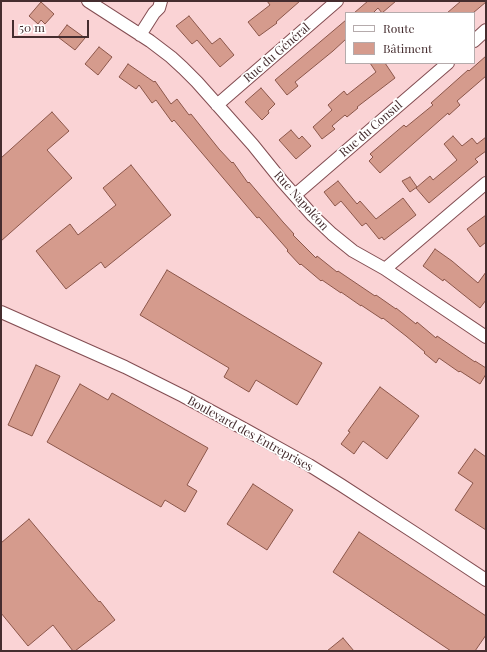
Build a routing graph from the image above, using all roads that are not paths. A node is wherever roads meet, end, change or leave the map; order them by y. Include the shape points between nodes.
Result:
1 (88, 1) edge
2 (161, 1) edge
3 (337, 1) edge
4 (486, 30) edge
5 (140, 35) junction
6 (475, 40) edge
7 (447, 64) edge
8 (217, 105) junction
9 (486, 183) edge
10 (295, 195) junction
11 (385, 269) junction
12 (1, 312) edge
13 (486, 337) edge
14 (486, 580) edge

1 - 5 street, Rue Napoléon
2 - 5 street
3 - 8 street, Rue du Général
4 - 6 street
5 - 8 street, Rue Napoléon via 171,57 198,82
7 - 10 street, Rue du Consul
8 - 10 street, Rue Napoléon
9 - 11 street
10 - 11 street, Rue Napoléon via 313,216 352,251
11 - 13 street, Rue Napoléon
12 - 14 street, Boulevard des Entreprises via 125,368 252,433 352,492

